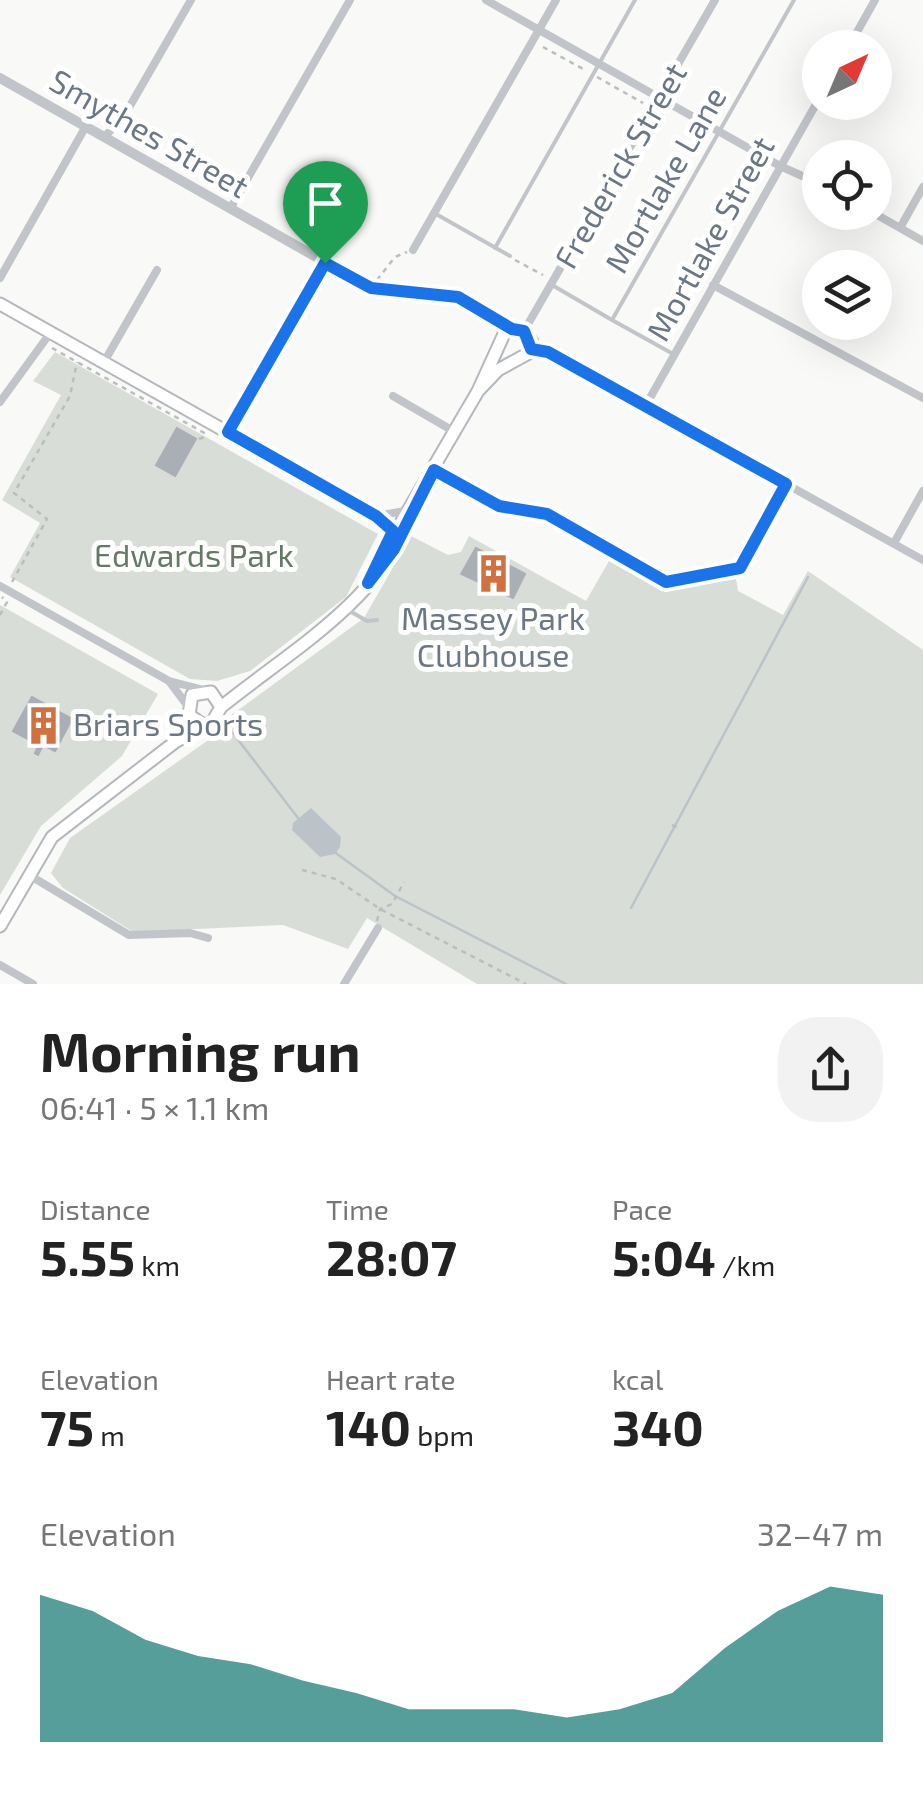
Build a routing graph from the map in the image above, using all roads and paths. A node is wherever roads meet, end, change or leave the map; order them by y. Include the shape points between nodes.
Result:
1 (191, 0) edge
2 (350, 0) edge
3 (486, 0) edge
4 (556, 0) edge
5 (635, 0) edge
6 (716, 0) edge
7 (794, 0) edge
8 (876, 0) edge
9 (539, 30) junction
10 (858, 30) edge
11 (598, 64) junction
12 (0, 78) edge
13 (660, 98) junction
14 (124, 118) junction
15 (807, 120) edge
16 (86, 126) junction
17 (719, 132) junction
18 (104, 137) junction
19 (117, 144) junction
20 (780, 166) junction
21 (802, 176) edge
22 (923, 186) edge
23 (230, 209) junction
24 (434, 213) junction
25 (892, 223) edge
26 (900, 228) junction
27 (923, 241) edge
28 (495, 248) junction
29 (413, 250) joint
30 (510, 256) joint
31 (325, 263) junction
32 (158, 270) dead end
33 (544, 276) dead end
34 (0, 278) edge
35 (372, 283) dead end
36 (552, 285) junction
37 (713, 286) junction
38 (0, 304) edge
39 (612, 320) junction
40 (518, 330) junction
41 (47, 338) junction
42 (501, 345) junction
43 (531, 349) junction
44 (675, 355) junction
45 (518, 359) junction
46 (77, 362) junction
47 (104, 362) junction
48 (478, 390) junction
49 (392, 396) dead end
50 (923, 398) edge
51 (0, 402) edge
52 (646, 405) junction
53 (228, 432) junction
54 (455, 432) junction
55 (199, 439) dead end
56 (434, 470) junction
57 (786, 484) junction
58 (923, 491) edge
59 (400, 524) junction
60 (894, 543) junction
61 (923, 560) edge
62 (11, 583) dead end
63 (0, 586) edge
64 (2, 599) edge
65 (348, 610) junction
66 (0, 614) edge
67 (377, 620) dead end
68 (169, 681) junction
69 (246, 686) junction
70 (208, 691) junction
71 (220, 707) junction
72 (188, 710) junction
73 (202, 724) junction
74 (175, 742) junction
75 (672, 825) dead end
76 (678, 828) dead end
77 (302, 870) dead end
78 (29, 875) junction
79 (404, 882) dead end
80 (380, 909) junction
81 (0, 926) edge
82 (378, 928) joint
83 (208, 938) dead end
84 (0, 965) edge
85 (516, 982) edge
86 (32, 984) edge
87 (344, 984) edge
88 (526, 984) edge

1 - 14 street
2 - 23 street
3 - 9 street
4 - 9 street
5 - 11 lane
6 - 13 street, Frederick Street
7 - 17 lane, Mortlake Lane
8 - 10 street
9 - 11 street
9 - 24 street
11 - 13 street
11 - 28 lane
12 - 16 street, Smythes Street
13 - 17 street
13 - 36 street, Frederick Street
14 - 18 street
14 - 19 street
15 - 20 street, Mortlake Street
16 - 18 street, Smythes Street
16 - 34 street
17 - 20 street
17 - 39 lane, Mortlake Lane
18 - 19 street, Smythes Street
19 - 23 street, Smythes Street
20 - 21 street
20 - 37 street, Mortlake Street
22 - 26 street
23 - 31 street, Smythes Street
24 - 28 lane
24 - 29 street
25 - 26 street
26 - 27 street
28 - 30 lane
29 - 35 path via 395,257
30 - 33 path
31 - 40 street, Smythes Street via 371,288 458,297
31 - 53 street
32 - 47 street
36 - 39 lane
36 - 40 street, Frederick Street
37 - 44 street, Mortlake Street
37 - 50 street
38 - 41 main road
39 - 44 lane, Mortlake Lane
40 - 42 main road via 502,337
40 - 43 main road
41 - 46 path
41 - 47 main road
41 - 51 street
42 - 45 main road
42 - 48 main road
43 - 45 main road
43 - 52 street
44 - 52 street, Mortlake Street
45 - 48 main road
46 - 55 path via 208,435
46 - 62 path via 70,396 14,493 47,522
47 - 53 main road
48 - 54 main road
49 - 54 street
52 - 57 street
53 - 59 main road
54 - 56 main road
56 - 57 street via 499,506 547,514 666,582 740,568
56 - 59 main road
57 - 60 street
58 - 60 street
59 - 65 main road
60 - 61 street
63 - 68 street
64 - 66 path via 7,602
65 - 67 lane
65 - 69 main road
68 - 70 street
68 - 72 street
69 - 70 main road
69 - 71 main road
70 - 71 main road
70 - 72 main road via 192,695
71 - 73 main road via 217,718
72 - 73 main road
72 - 74 main road
73 - 74 main road
74 - 78 main road via 62,828
75 - 76 path
77 - 80 path via 336,880
78 - 81 main road
78 - 83 street via 129,935
79 - 80 path via 392,904
80 - 82 path
80 - 85 path
82 - 87 street
84 - 86 street
85 - 88 path

